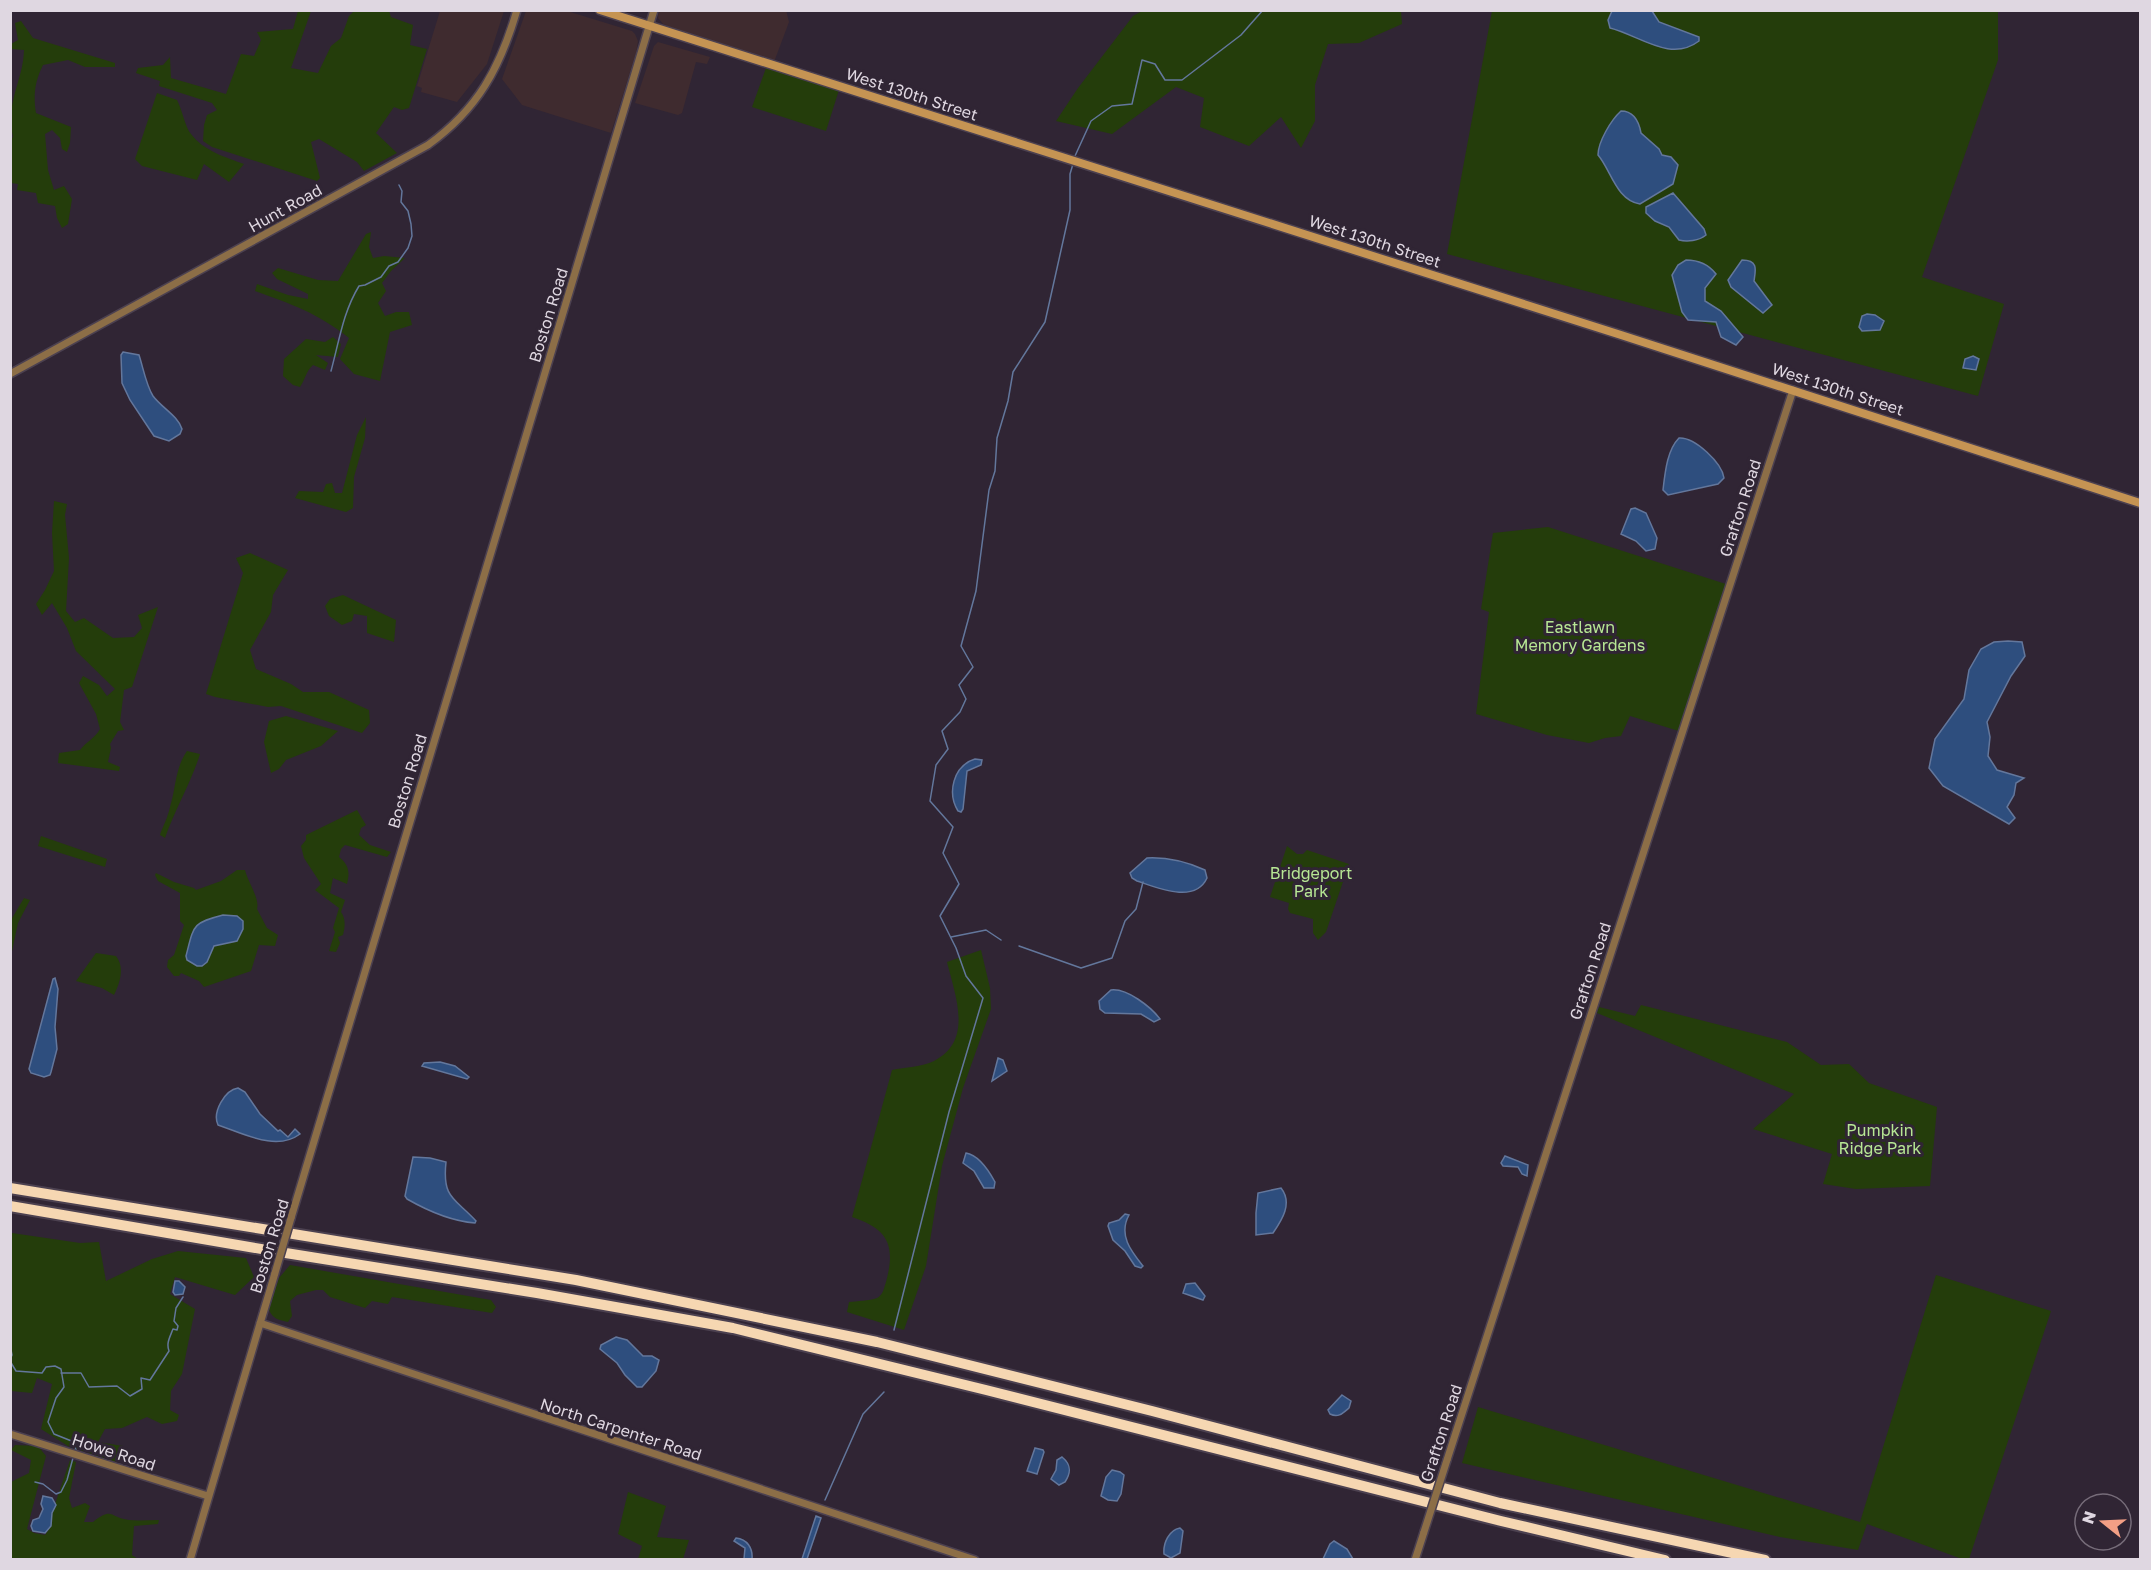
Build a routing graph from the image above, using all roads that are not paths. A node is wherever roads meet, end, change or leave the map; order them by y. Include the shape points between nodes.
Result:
1 (517, 10) edge
2 (600, 10) edge
3 (654, 10) edge
4 (649, 26) junction
5 (10, 374) edge
6 (1793, 390) junction
7 (2140, 503) edge
8 (10, 1188) edge
9 (10, 1206) edge
10 (260, 1323) junction
11 (10, 1434) edge
12 (208, 1497) junction
13 (190, 1560) edge
14 (975, 1560) edge
15 (1415, 1560) edge
16 (1665, 1560) edge
17 (1765, 1560) edge

1 - 5 street, Hunt Road via 504,50 484,88 464,114 435,140
2 - 4 main road, West 130th Street
3 - 4 street, Boston Road
4 - 6 main road, West 130th Street
4 - 10 street, Boston Road, bridge
6 - 7 main road, West 130th Street
6 - 15 street, Grafton Road, bridge
8 - 17 highway via 576,1280 877,1342 1500,1503
9 - 16 highway via 733,1328
10 - 12 street, Boston Road
10 - 14 street, North Carpenter Road
11 - 12 street, Howe Road
12 - 13 street, Boston Road

